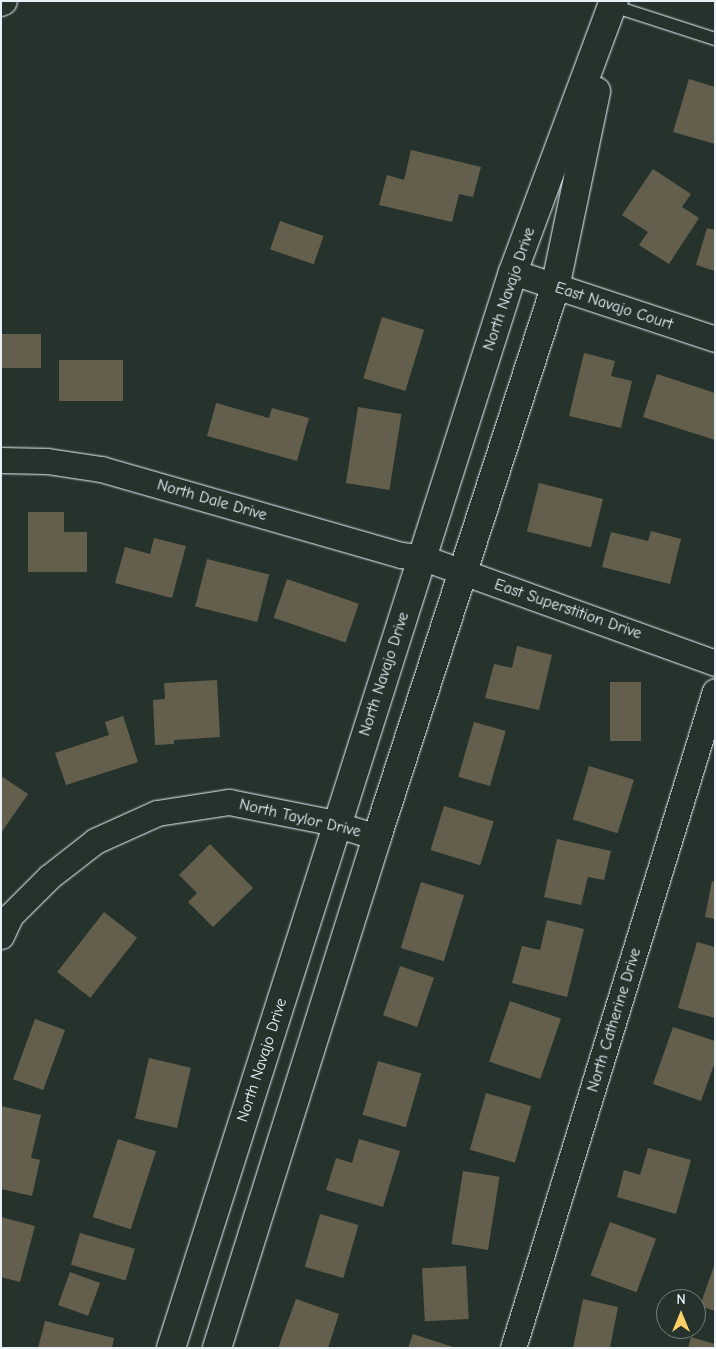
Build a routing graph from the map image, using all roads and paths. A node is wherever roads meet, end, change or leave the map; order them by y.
1 (614, 4) edge
2 (715, 39) edge
3 (513, 272) junction
4 (555, 288) junction
5 (715, 339) edge
6 (1, 460) edge
7 (421, 557) junction
8 (464, 572) junction
9 (715, 663) edge
10 (715, 691) edge
11 (336, 825) junction
12 (377, 837) junction
13 (1, 936) edge
14 (170, 1348) edge
15 (217, 1348) edge
16 (513, 1348) edge

1 - 2 lane
1 - 3 street, North Navajo Drive
1 - 4 street
3 - 4 street, East Navajo Court
3 - 7 street, North Navajo Drive
4 - 5 street, East Navajo Court
4 - 8 street
6 - 7 street, North Dale Drive
7 - 8 street, East Superstition Drive
7 - 11 street, North Navajo Drive
8 - 9 street, East Superstition Drive
8 - 12 street
10 - 16 street, North Catherine Drive
11 - 12 street, North Taylor Drive
11 - 13 street, North Taylor Drive
11 - 14 street, North Navajo Drive
12 - 15 street

